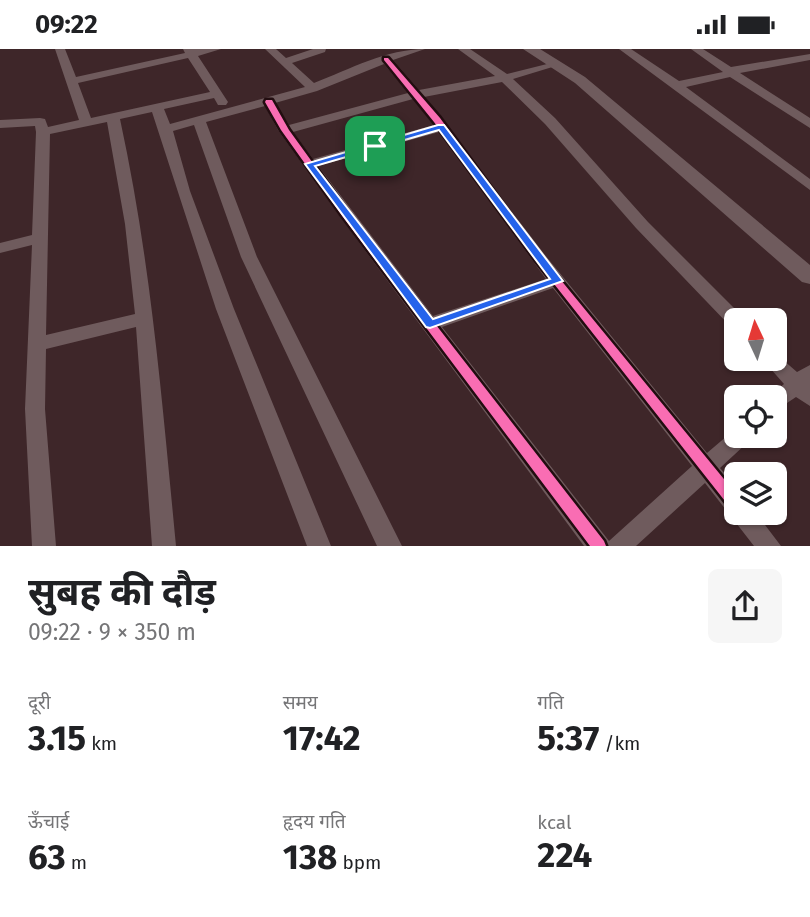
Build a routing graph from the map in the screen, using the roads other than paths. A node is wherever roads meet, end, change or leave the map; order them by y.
1 (60, 49) edge
2 (216, 49) edge
3 (270, 49) edge
4 (321, 49) edge
5 (463, 49) edge
6 (530, 49) edge
7 (624, 49) edge
8 (696, 49) edge
9 (761, 49) edge
10 (414, 50) edge
11 (190, 52) edge
12 (810, 57) edge
13 (386, 59) junction
14 (284, 62) junction
15 (781, 62) junction
16 (555, 63) junction
17 (731, 72) junction
18 (505, 78) junction
19 (72, 81) junction
20 (678, 85) junction
21 (313, 88) junction
22 (217, 94) junction
23 (414, 95) junction
24 (269, 102) junction
25 (157, 108) junction
26 (231, 113) junction
27 (113, 118) junction
28 (198, 121) junction
29 (86, 123) junction
30 (810, 124) edge
31 (0, 125) edge
32 (441, 127) junction
33 (166, 129) junction
34 (285, 130) junction
35 (43, 132) junction
36 (309, 164) junction
37 (810, 186) edge
38 (42, 237) junction
39 (0, 248) edge
40 (810, 277) edge
41 (557, 281) junction
42 (724, 309) edge
43 (146, 318) junction
44 (430, 324) junction
45 (36, 344) junction
46 (787, 371) edge
47 (805, 385) edge
48 (787, 396) edge
49 (728, 448) edge
50 (707, 468) junction
51 (724, 490) edge
52 (752, 525) edge
53 (44, 546) edge
54 (164, 546) edge
55 (319, 546) edge
56 (390, 546) edge
57 (599, 546) edge
58 (619, 546) edge
59 (769, 546) edge

1 - 19 street
2 - 11 street
3 - 14 street
4 - 14 street
5 - 18 street
6 - 16 street
7 - 20 street
8 - 17 street
9 - 15 street
10 - 13 street
11 - 19 street
11 - 22 street
12 - 15 street
13 - 21 street
13 - 23 street
14 - 21 street
15 - 17 street
16 - 18 street
16 - 40 street
17 - 20 street
17 - 30 street
18 - 23 street
18 - 42 street
19 - 29 street
20 - 37 street
21 - 24 street
22 - 25 street
22 - 26 street
23 - 32 street
23 - 34 street
24 - 26 street
24 - 34 street
25 - 27 street
25 - 33 street
26 - 28 street
27 - 29 street
27 - 43 street
28 - 33 street
28 - 56 street
29 - 35 street
31 - 35 street
32 - 36 street
32 - 41 street
33 - 55 street
34 - 36 street
35 - 38 street
36 - 44 street
38 - 39 street
38 - 45 street
41 - 44 street
41 - 50 street
43 - 45 street
43 - 54 street
44 - 57 street
45 - 53 street
46 - 47 street
47 - 48 street
49 - 50 street
50 - 51 street
50 - 58 street
52 - 59 street

